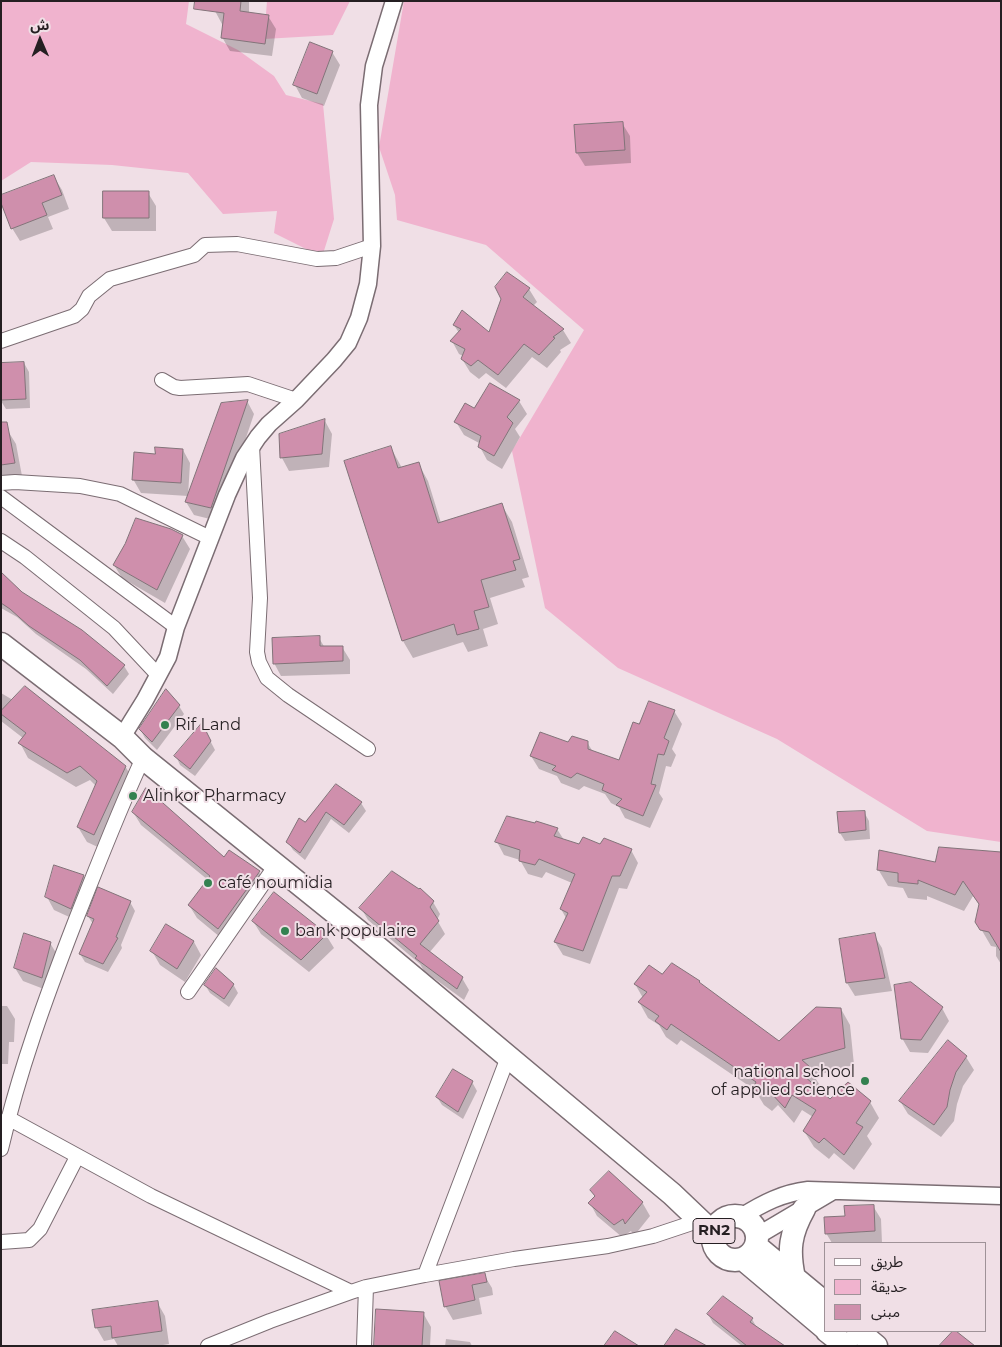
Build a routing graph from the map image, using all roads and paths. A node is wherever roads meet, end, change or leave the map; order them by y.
1 (394, 1) edge
2 (372, 246) junction
3 (1, 340) edge
4 (162, 380) dead end
5 (296, 400) junction
6 (252, 446) junction
7 (1, 483) edge
8 (1, 497) edge
9 (210, 538) junction
10 (1, 541) edge
11 (176, 627) junction
12 (1, 644) edge
13 (158, 675) junction
14 (122, 737) junction
15 (368, 749) dead end
16 (143, 758) junction
17 (276, 865) junction
18 (188, 992) dead end
19 (508, 1057) junction
20 (8, 1118) junction
21 (1, 1149) edge
22 (77, 1157) junction
23 (833, 1191) junction
24 (1001, 1196) edge
25 (804, 1209) junction
26 (719, 1222) junction
27 (1, 1242) edge
28 (752, 1247) junction
29 (425, 1275) junction
30 (794, 1278) junction
31 (366, 1288) junction
32 (351, 1292) junction
33 (824, 1302) edge
34 (824, 1327) edge
35 (829, 1332) edge
36 (859, 1332) edge
37 (208, 1346) edge
38 (364, 1346) edge
39 (846, 1346) edge
40 (876, 1346) edge

1 - 2 street
2 - 3 street
2 - 5 street
4 - 5 street
5 - 6 street
6 - 9 street
6 - 15 street
7 - 9 street
8 - 11 street
9 - 11 street
10 - 13 street
11 - 13 street
12 - 14 highway, RN2
13 - 14 street
14 - 16 highway, RN2
16 - 17 highway, RN2
16 - 20 street
17 - 18 street
17 - 19 highway, RN2
19 - 26 highway, RN2
19 - 29 street
20 - 21 street
20 - 22 street
22 - 27 street
22 - 32 street
23 - 24 street
23 - 25 street
23 - 26 street
25 - 28 street
25 - 30 highway
26 - 28 highway, RN2
26 - 28 highway, RN2
26 - 29 street
28 - 30 highway, RN2
28 - 34 highway, RN2
29 - 31 street
30 - 33 highway, RN2
31 - 32 street
31 - 38 street
32 - 37 street
35 - 39 highway, RN2
36 - 40 highway

